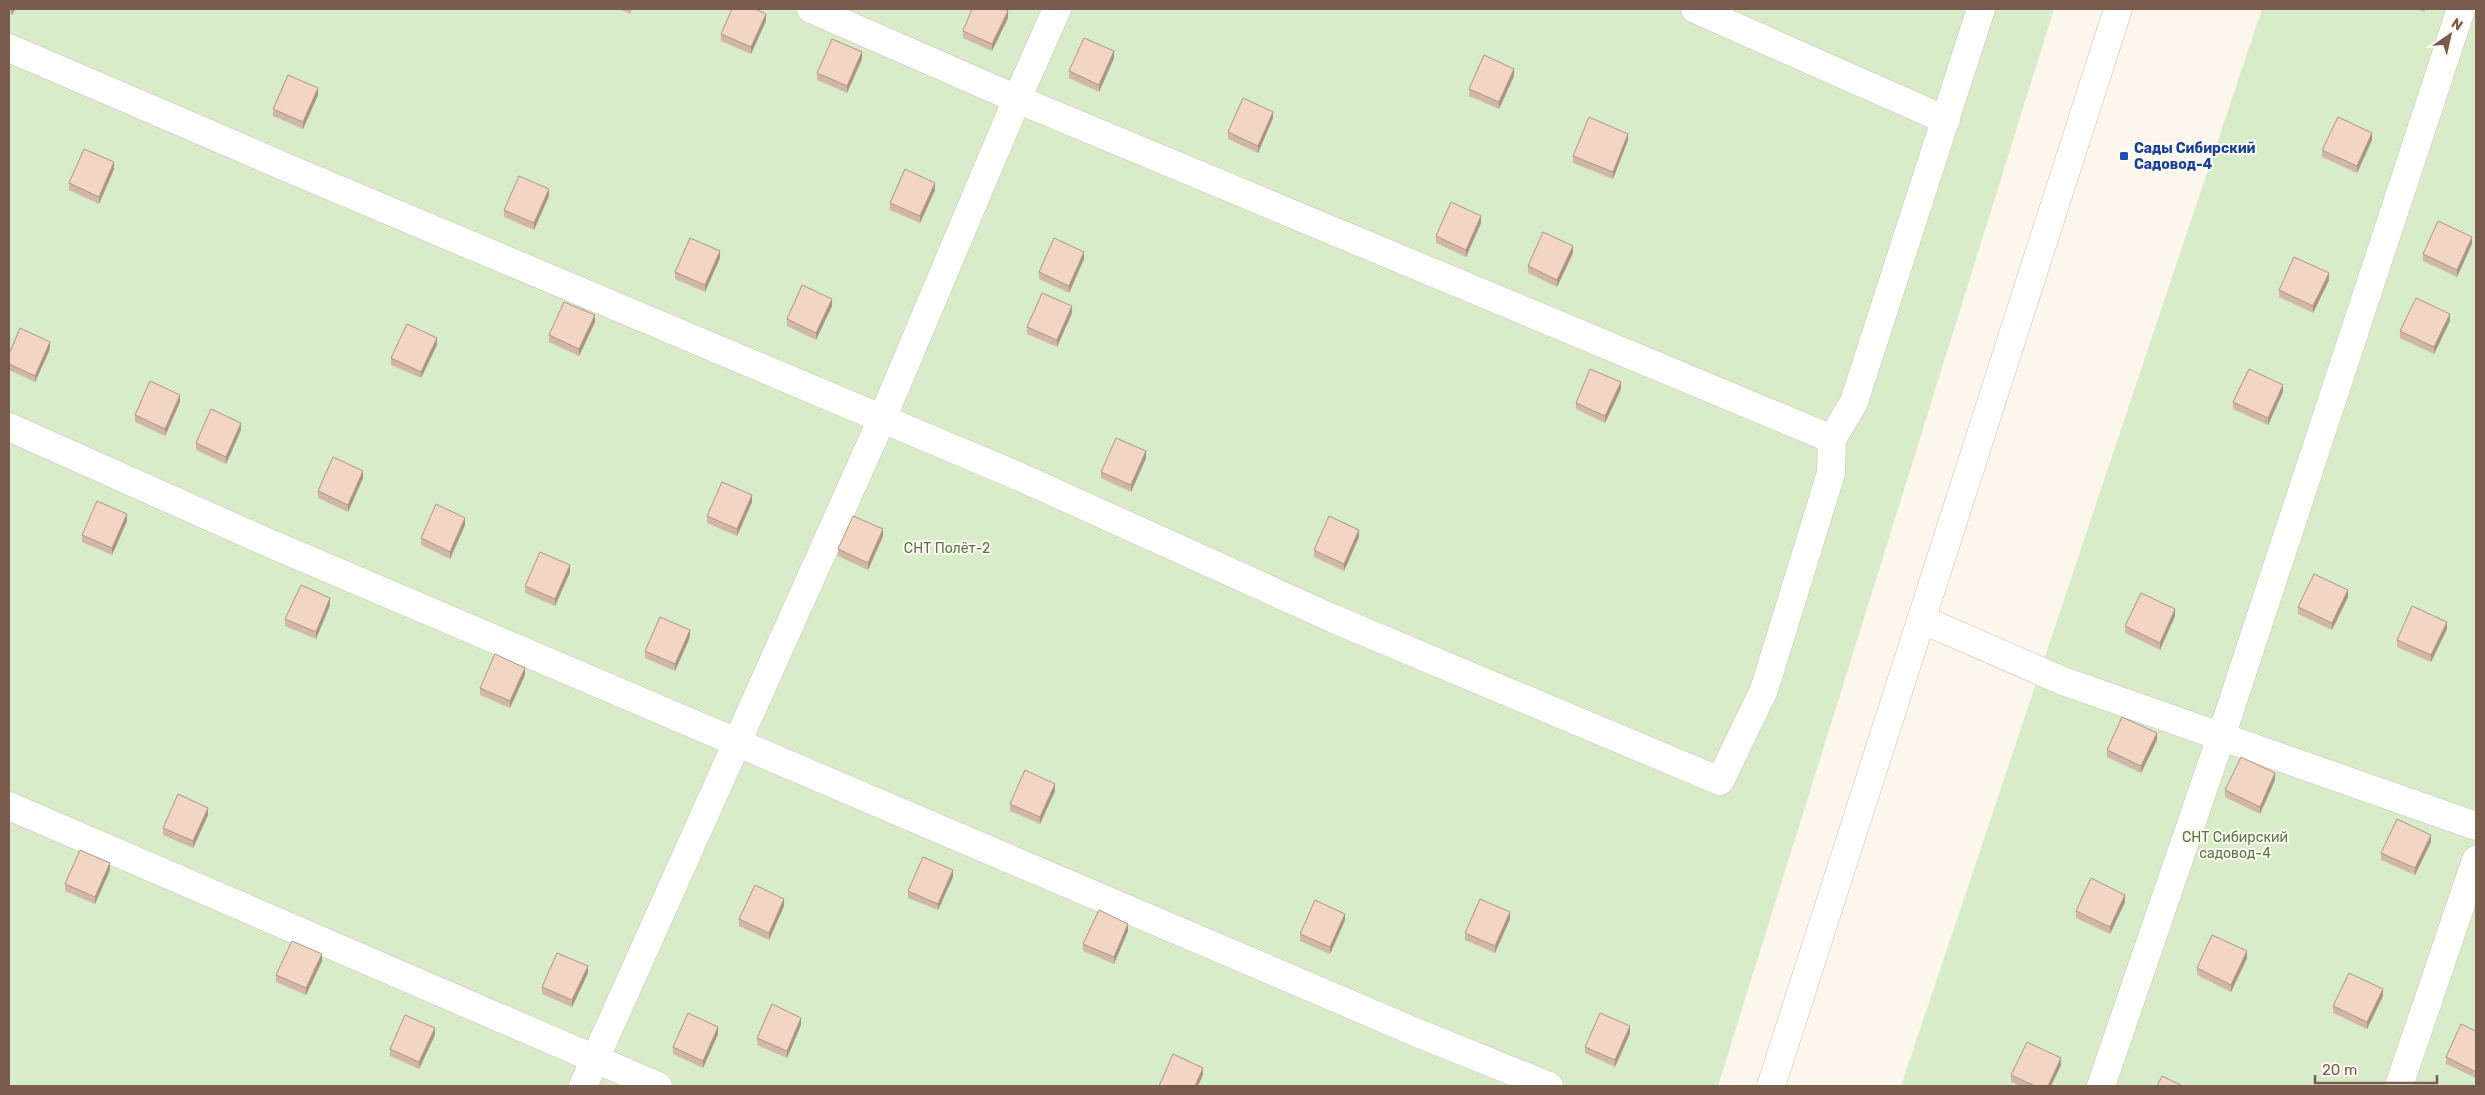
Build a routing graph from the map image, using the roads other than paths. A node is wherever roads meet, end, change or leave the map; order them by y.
1 (811, 9) edge
2 (1057, 9) edge
3 (1696, 9) edge
4 (1981, 9) edge
5 (2118, 9) edge
6 (2461, 9) edge
7 (9, 48) edge
8 (1016, 99) junction
9 (1946, 120) junction
10 (882, 419) junction
11 (9, 427) edge
12 (1832, 439) junction
13 (1921, 619) junction
14 (2221, 737) junction
15 (738, 742) junction
16 (9, 806) edge
17 (2476, 826) edge
18 (2476, 860) edge
19 (596, 1060) junction
20 (583, 1086) edge
21 (658, 1086) edge
22 (1549, 1086) edge
23 (1771, 1086) edge
24 (2101, 1086) edge
25 (2400, 1086) edge

1 - 8 street
2 - 8 street
3 - 9 street
4 - 9 street
5 - 13 street
6 - 14 street
7 - 10 street
8 - 10 street
8 - 12 street
9 - 12 street
10 - 12 street
10 - 15 street
11 - 15 street
13 - 14 street
13 - 23 street
14 - 17 street
14 - 24 street
15 - 19 street
15 - 22 street
16 - 19 street
18 - 25 street
19 - 20 street
19 - 21 street

